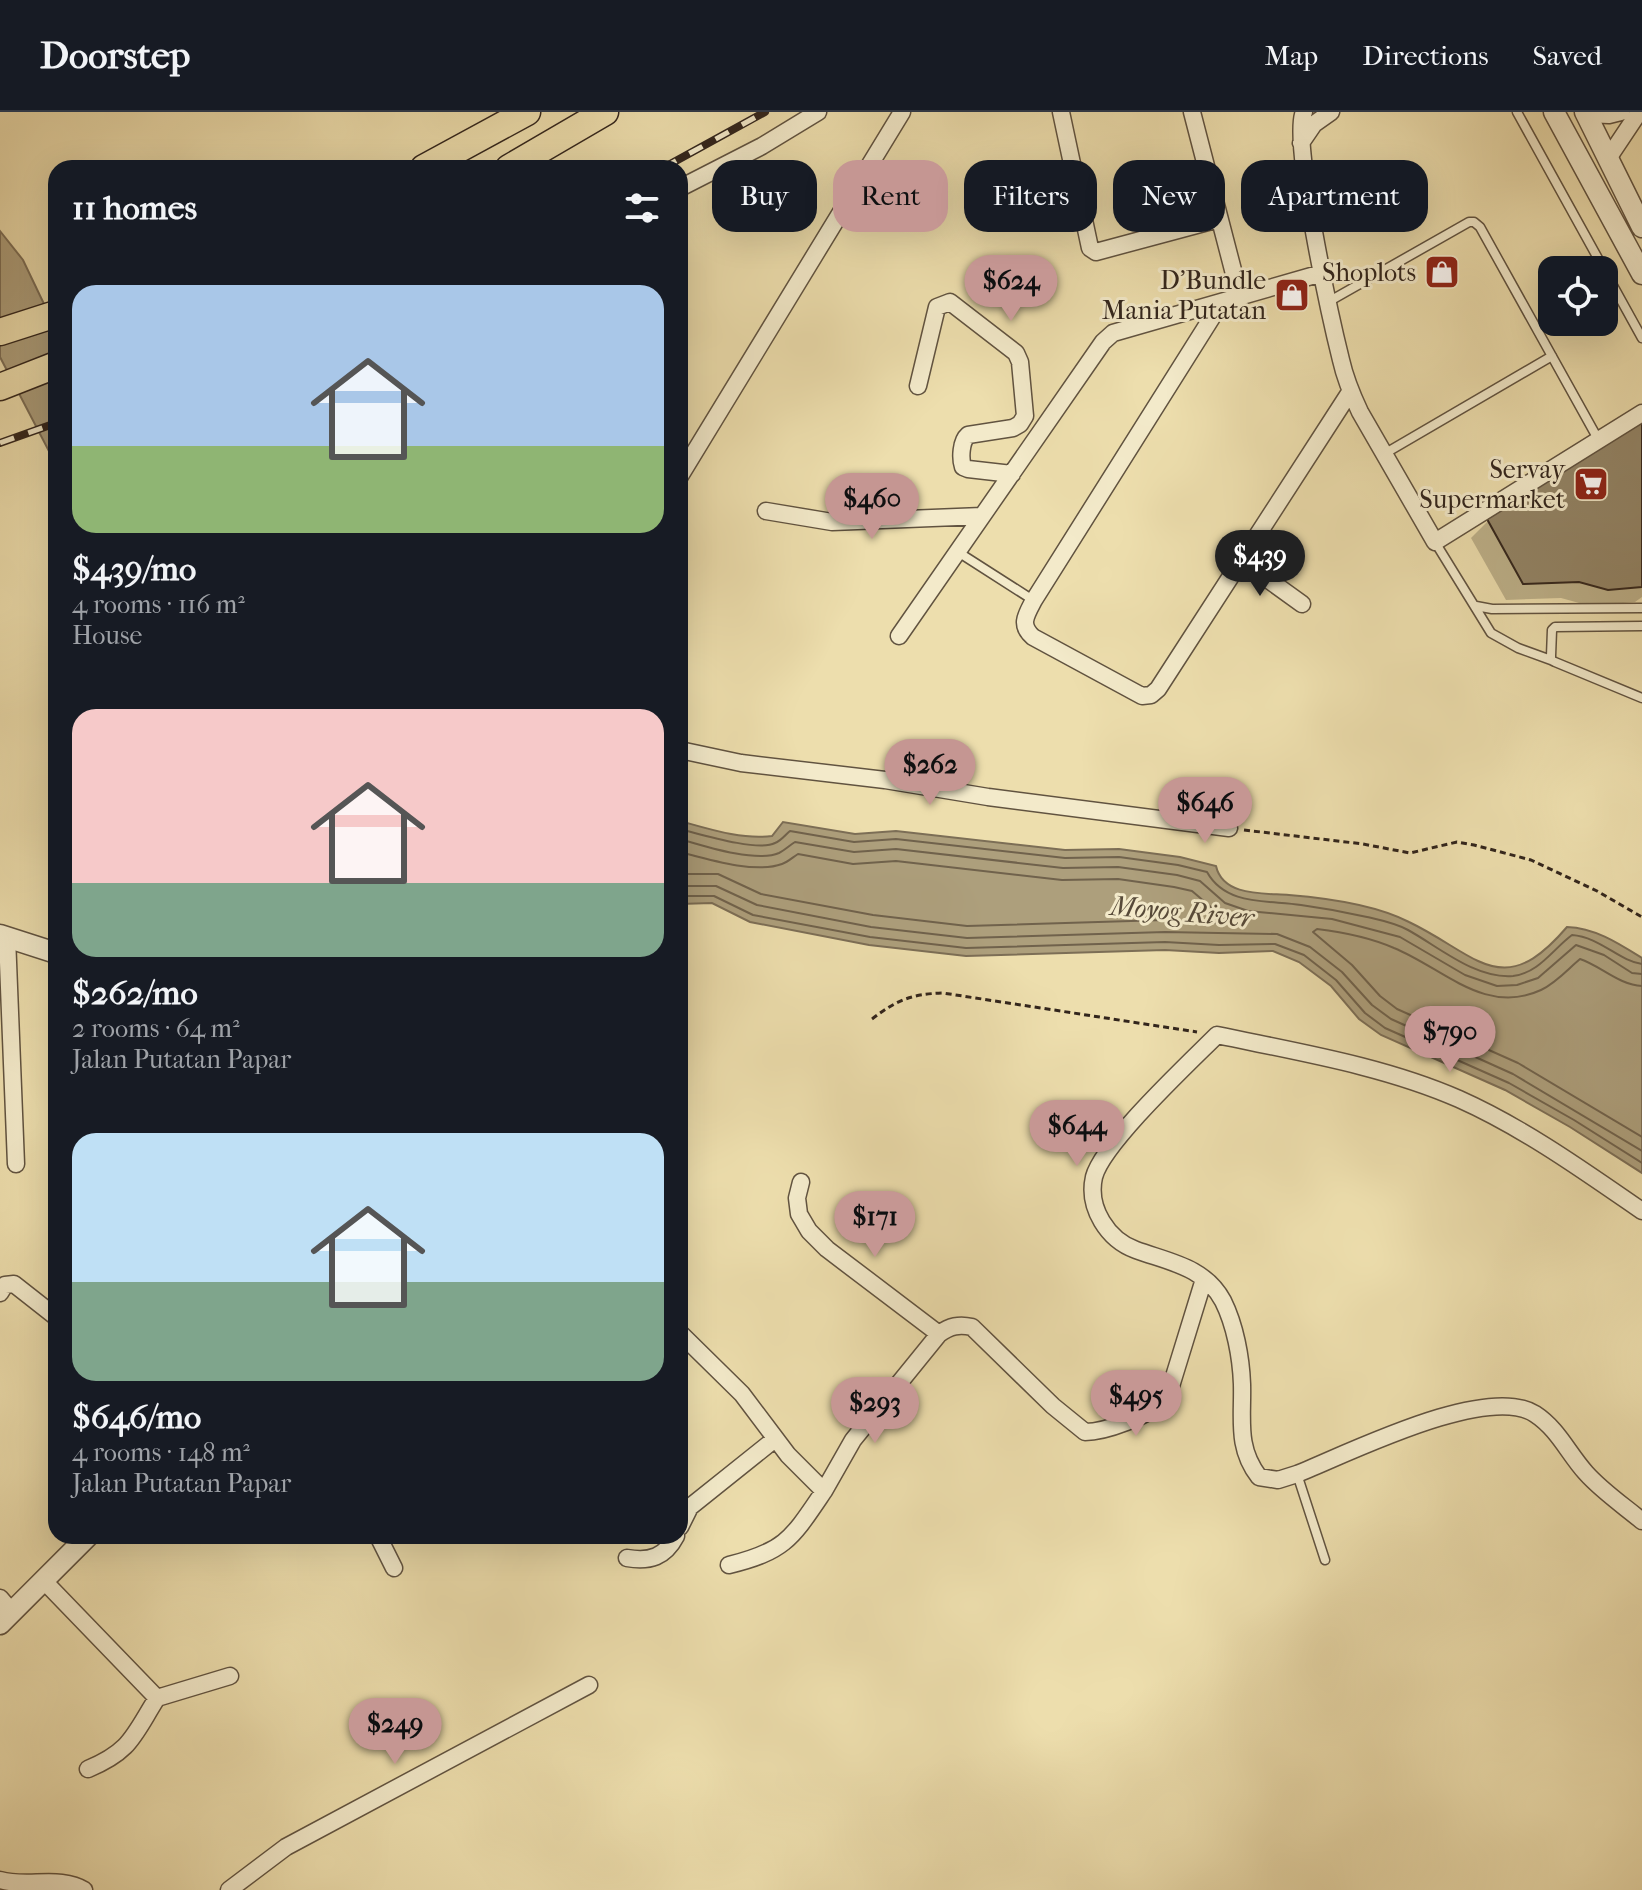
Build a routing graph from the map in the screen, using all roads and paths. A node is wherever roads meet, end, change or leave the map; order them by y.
1 (527, 112) edge
2 (605, 112) edge
3 (818, 112) edge
4 (902, 112) edge
5 (1061, 112) edge
6 (1192, 112) edge
7 (1304, 112) edge
8 (1331, 112) edge
9 (1517, 112) edge
10 (1554, 112) edge
11 (1621, 112) edge
12 (1639, 112) edge
13 (1585, 113) edge
14 (1300, 144) junction
15 (1609, 157) junction
16 (439, 160) edge
17 (523, 160) edge
18 (1204, 160) edge
19 (688, 184) edge
20 (1642, 227) edge
21 (1171, 232) edge
22 (1222, 232) edge
23 (1322, 273) junction
24 (1642, 274) edge
25 (1240, 297) junction
26 (1328, 302) junction
27 (1221, 303) junction
28 (48, 317) edge
29 (0, 332) edge
30 (1642, 338) edge
31 (1552, 356) junction
32 (48, 368) edge
33 (918, 386) dead end
34 (0, 387) edge
35 (1350, 392) junction
36 (1642, 413) edge
37 (1598, 439) junction
38 (1384, 454) junction
39 (688, 463) edge
40 (1012, 474) junction
41 (766, 511) dead end
42 (982, 516) junction
43 (1435, 542) junction
44 (958, 552) junction
45 (1241, 560) junction
46 (1034, 600) junction
47 (1302, 604) dead end
48 (1476, 606) junction
49 (1642, 608) edge
50 (1605, 609) junction
51 (1606, 626) junction
52 (1642, 626) edge
53 (899, 636) dead end
54 (1551, 660) junction
55 (1642, 698) edge
56 (688, 752) edge
57 (1229, 828) joint
58 (1642, 917) edge
59 (4, 936) edge
60 (48, 950) edge
61 (872, 1019) dead end
62 (1217, 1035) junction
63 (16, 1164) dead end
64 (801, 1182) dead end
65 (1642, 1211) edge
66 (1204, 1279) junction
67 (0, 1293) edge
68 (48, 1311) edge
69 (939, 1334) junction
70 (688, 1341) edge
71 (775, 1439) junction
72 (1297, 1474) junction
73 (824, 1491) junction
74 (688, 1511) edge
75 (1642, 1521) edge
76 (80, 1544) edge
77 (382, 1544) edge
78 (670, 1544) edge
79 (627, 1558) dead end
80 (1325, 1560) dead end
81 (729, 1565) dead end
82 (394, 1568) dead end
83 (44, 1581) junction
84 (4, 1611) edge
85 (230, 1676) dead end
86 (589, 1685) dead end
87 (157, 1698) junction
88 (88, 1769) dead end
89 (0, 1880) edge
90 (84, 1890) edge
91 (229, 1890) edge

1 - 16 highway
2 - 17 highway
3 - 19 street
4 - 39 street
5 - 21 street
6 - 18 street
7 - 14 street
8 - 14 street
9 - 30 lane
10 - 24 street
11 - 13 street
12 - 15 street
13 - 15 street
14 - 23 street
15 - 20 street
22 - 25 street
23 - 25 street
23 - 26 street
25 - 27 street
26 - 31 lane
26 - 35 street
27 - 40 street
27 - 46 street
28 - 29 highway
31 - 37 lane
31 - 38 lane
32 - 34 highway
33 - 40 street
35 - 38 street
35 - 45 street
36 - 37 street
37 - 43 street
38 - 43 street
40 - 42 street
41 - 42 street
42 - 44 street
43 - 48 lane
44 - 46 lane
44 - 53 street
45 - 46 street
45 - 47 street
48 - 50 lane
48 - 54 lane
49 - 50 lane
50 - 51 lane
51 - 52 lane
51 - 54 lane
54 - 55 lane
56 - 57 street
57 - 58 path
59 - 60 street
59 - 63 street
61 - 62 path
62 - 65 street
62 - 66 street
64 - 69 street
66 - 69 street
66 - 72 street
67 - 68 street
69 - 73 street
70 - 71 street
71 - 73 street
71 - 74 street
72 - 75 street
72 - 80 lane
73 - 81 street
76 - 83 street
77 - 82 street
78 - 79 street
83 - 84 street
83 - 87 street
85 - 87 street
86 - 91 street
87 - 88 street
89 - 90 street

